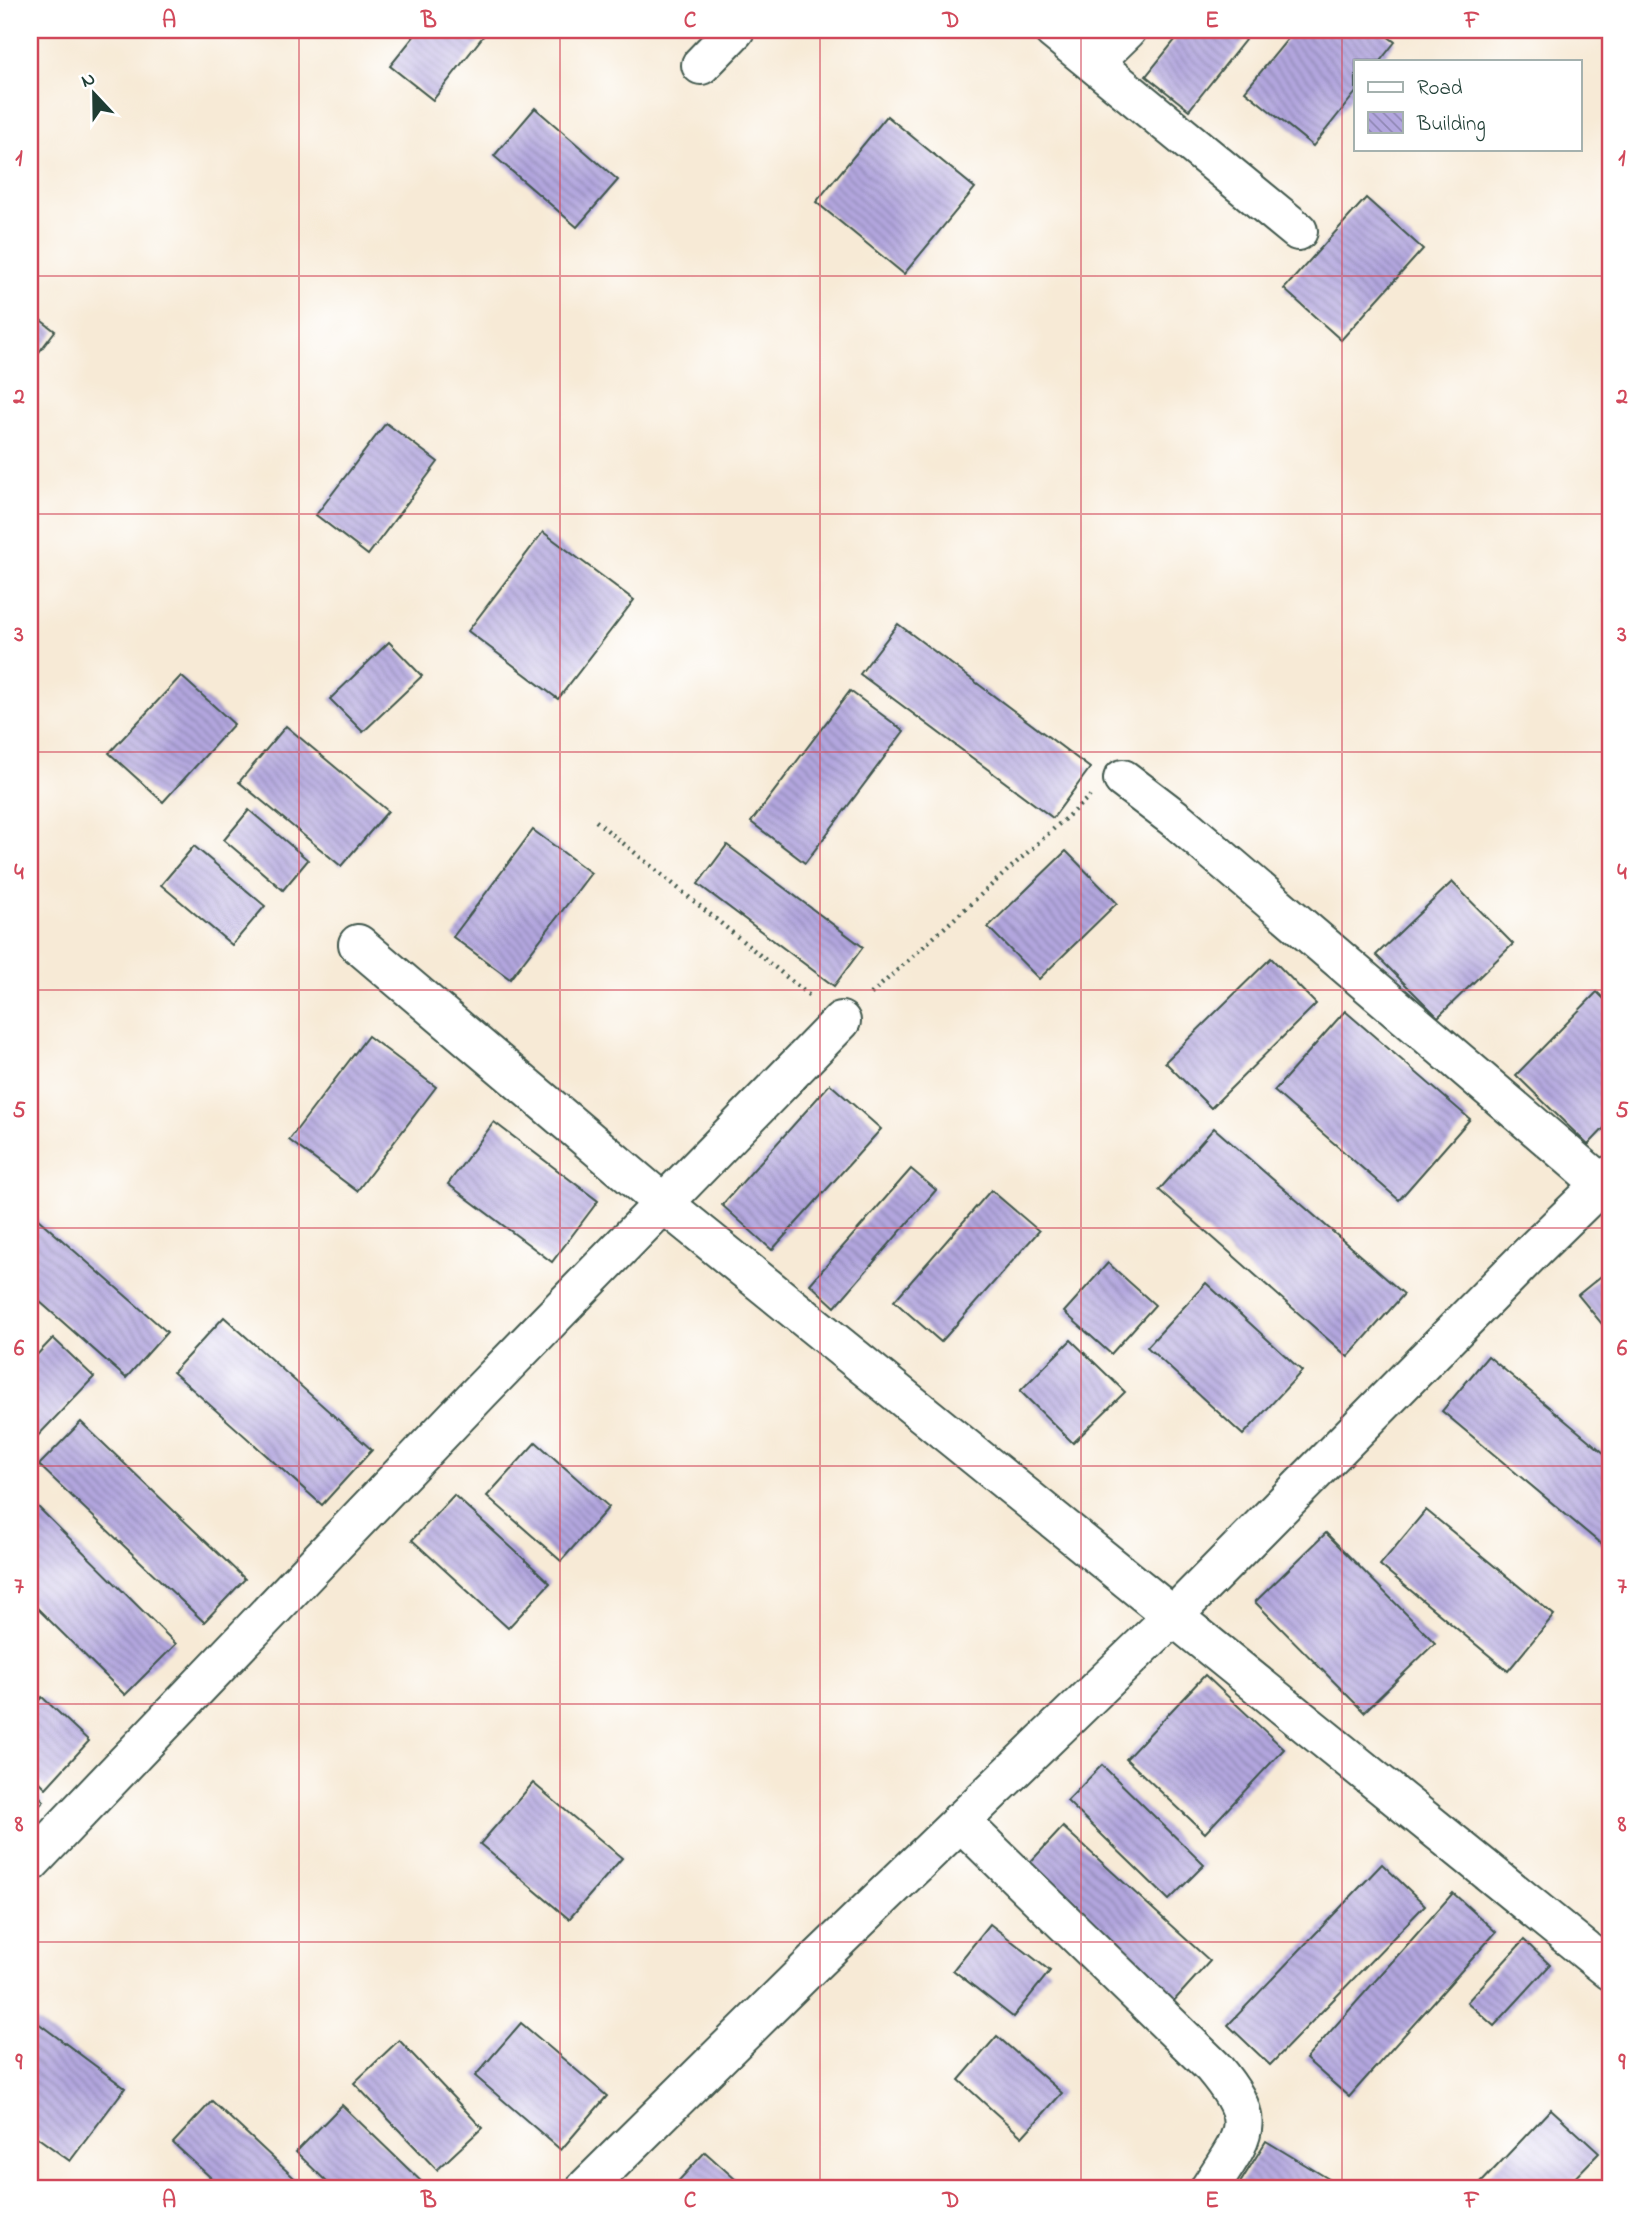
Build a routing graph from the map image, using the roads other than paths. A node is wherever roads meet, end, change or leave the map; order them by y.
1 (735, 30) edge
2 (1053, 30) edge
3 (1127, 30) edge
4 (1094, 62) junction
5 (701, 65) dead end
6 (1298, 231) dead end
7 (1123, 779) road end
8 (359, 944) dead end
9 (841, 1021) road end
10 (1608, 1184) edge
11 (663, 1203) junction
12 (1172, 1617) junction
13 (960, 1821) junction
14 (30, 1863) edge
15 (1611, 1971) edge
16 (586, 2188) edge
17 (1210, 2188) edge

1 - 5 street
2 - 4 street
3 - 4 street
4 - 6 street
7 - 10 street
8 - 11 street
9 - 11 street
10 - 12 street
11 - 12 street
11 - 14 street
12 - 13 street
12 - 15 street
13 - 16 street
13 - 17 street

